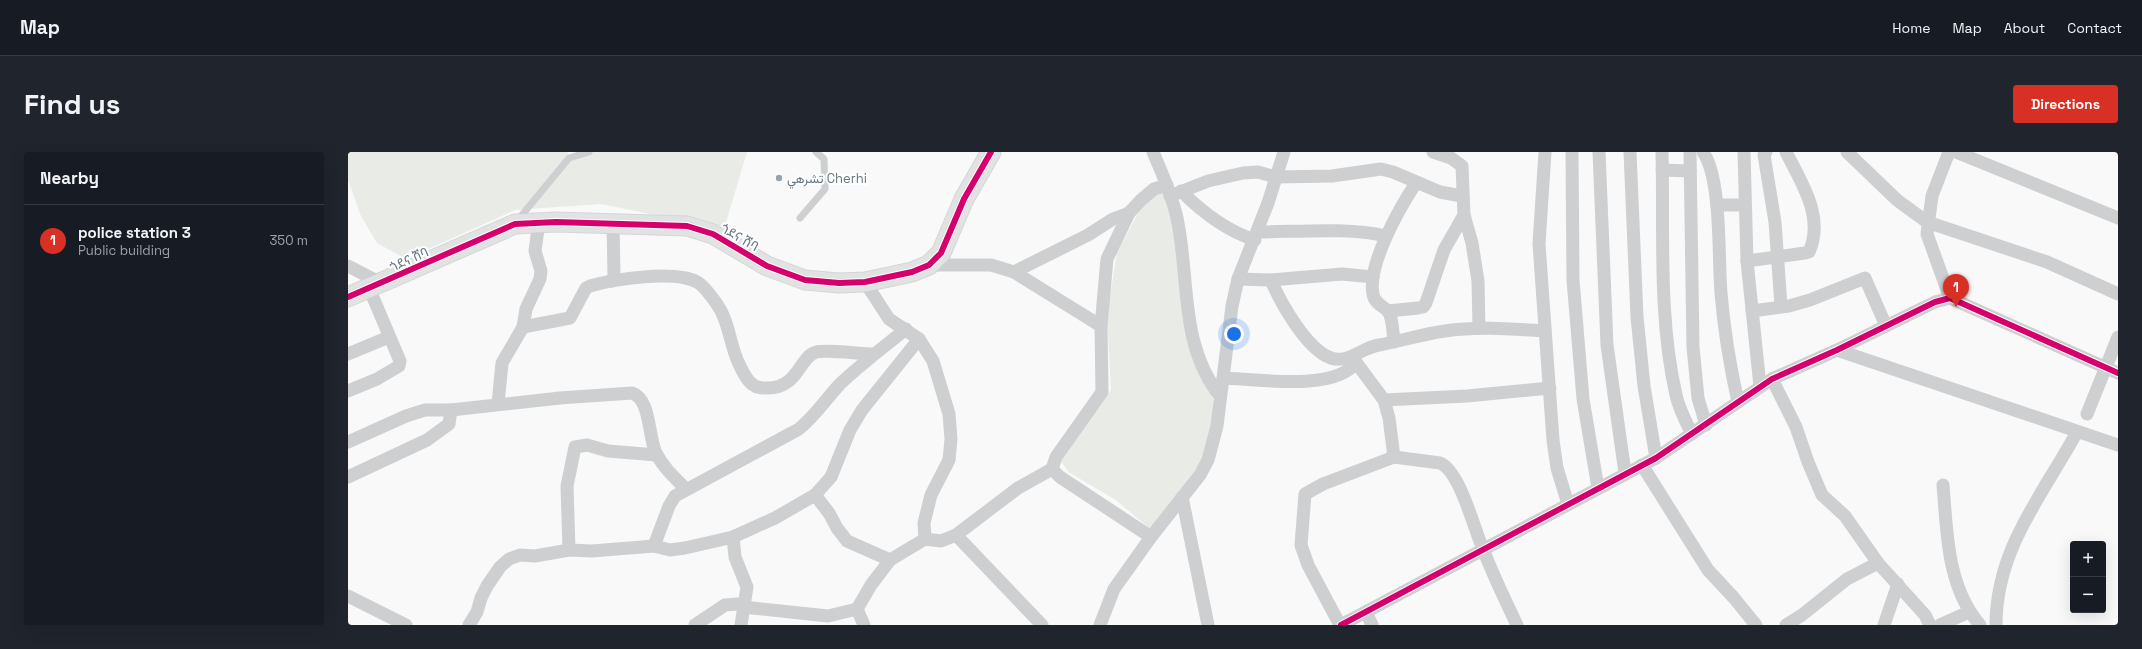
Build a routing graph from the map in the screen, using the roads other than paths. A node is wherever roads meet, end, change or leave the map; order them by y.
1 (589, 152) edge
2 (816, 152) edge
3 (991, 152) edge
4 (1153, 152) edge
5 (1284, 152) edge
6 (1433, 152) edge
7 (1545, 152) edge
8 (1572, 152) edge
9 (1599, 152) edge
10 (1630, 152) edge
11 (1662, 152) edge
12 (1690, 152) edge
13 (1703, 152) edge
14 (1744, 152) edge
15 (1766, 152) edge
16 (1786, 152) edge
17 (1846, 152) edge
18 (1949, 152) edge
19 (1956, 152) edge
20 (1662, 170) junction
21 (1690, 171) junction
22 (1276, 176) junction
23 (1416, 183) junction
24 (1173, 190) junction
25 (1462, 196) junction
26 (1717, 205) junction
27 (1744, 205) junction
28 (1129, 213) junction
29 (1464, 215) junction
30 (800, 218) dead end
31 (2118, 218) edge
32 (539, 222) junction
33 (613, 222) junction
34 (1927, 222) junction
35 (515, 224) junction
36 (1256, 236) junction
37 (1385, 236) junction
38 (1778, 256) junction
39 (1746, 261) junction
40 (929, 265) junction
41 (348, 266) edge
42 (1014, 272) junction
43 (1373, 276) junction
44 (1238, 279) junction
45 (1271, 280) junction
46 (612, 281) junction
47 (865, 282) junction
48 (375, 286) junction
49 (2118, 294) edge
50 (348, 297) edge
51 (1950, 298) junction
52 (1780, 306) junction
53 (1388, 311) junction
54 (1752, 312) junction
55 (1101, 326) junction
56 (1886, 326) junction
57 (523, 327) junction
58 (1479, 328) junction
59 (906, 329) junction
60 (1545, 331) junction
61 (389, 337) junction
62 (2118, 338) edge
63 (919, 339) junction
64 (1394, 342) junction
65 (1837, 350) junction
66 (348, 354) edge
67 (873, 354) junction
68 (1354, 359) junction
69 (2106, 368) junction
70 (2118, 373) edge
71 (1222, 378) junction
72 (1772, 379) junction
73 (1760, 386) junction
74 (1550, 388) junction
75 (348, 391) edge
76 (1220, 396) junction
77 (1384, 400) junction
78 (1738, 402) junction
79 (498, 404) junction
80 (451, 410) junction
81 (2087, 414) dead end
82 (1706, 425) junction
83 (2077, 432) junction
84 (1692, 434) junction
85 (348, 442) edge
86 (2118, 445) edge
87 (657, 455) junction
88 (1394, 457) junction
89 (1656, 458) junction
90 (1642, 465) junction
91 (1052, 469) junction
92 (1625, 473) junction
93 (348, 477) edge
94 (1943, 485) dead end
95 (1598, 488) junction
96 (686, 490) junction
97 (815, 496) junction
98 (1182, 498) junction
99 (1568, 504) junction
100 (956, 535) junction
101 (733, 537) junction
102 (1151, 537) junction
103 (925, 539) junction
104 (654, 546) junction
105 (1482, 549) junction
106 (569, 550) junction
107 (890, 560) junction
108 (1878, 563) junction
109 (1898, 584) junction
110 (348, 596) edge
111 (743, 607) junction
112 (857, 609) junction
113 (1366, 612) junction
114 (1969, 612) junction
115 (406, 625) edge
116 (469, 625) edge
117 (695, 625) edge
118 (741, 625) edge
119 (864, 625) edge
120 (1042, 625) edge
121 (1100, 625) edge
122 (1208, 625) edge
123 (1340, 625) edge
124 (1372, 625) edge
125 (1517, 625) edge
126 (1756, 625) edge
127 (1786, 625) edge
128 (1884, 625) edge
129 (1930, 625) edge
130 (1940, 625) edge
131 (1980, 625) edge
132 (1996, 625) edge

1 - 35 lane
2 - 30 lane
3 - 40 street, ጎደና ሸባ
4 - 24 street
5 - 22 street
6 - 25 street
7 - 60 street
8 - 95 street
9 - 92 street
10 - 89 street
11 - 20 street
12 - 21 street
13 - 26 street
14 - 27 street
15 - 38 street
16 - 38 street
17 - 34 street
18 - 34 street
19 - 31 street
20 - 21 street
20 - 84 street
21 - 82 street
22 - 23 street
22 - 24 street
22 - 36 street
23 - 25 street
23 - 37 street
24 - 28 street
24 - 36 street
24 - 76 street
25 - 29 street
26 - 27 street
26 - 78 street
27 - 39 street
28 - 42 street
28 - 55 street
29 - 53 street
29 - 58 street
32 - 33 street, ጎደና ሸባ
32 - 35 street, ጎደና ሸባ
32 - 57 street
33 - 46 street
33 - 47 street, ጎደና ሸባ
34 - 49 street
34 - 51 street
35 - 48 street, ጎደና ሸባ
36 - 37 street
36 - 44 street
37 - 43 street
38 - 39 street
38 - 52 street
39 - 54 street
40 - 42 street
40 - 47 street, ጎደና ሸባ
41 - 48 street
42 - 55 street
43 - 45 street
43 - 53 street
44 - 45 street
44 - 71 street
45 - 68 street
46 - 57 street
46 - 67 street
47 - 59 street
48 - 50 street, ጎደና ሸባ
48 - 61 street
51 - 56 street
51 - 69 street
52 - 54 street
52 - 56 street
53 - 64 street
54 - 73 street
55 - 91 street
56 - 65 street
57 - 79 street
58 - 60 street
58 - 64 street
59 - 63 street
59 - 67 street
60 - 74 street
61 - 66 street
61 - 75 street
62 - 69 street
63 - 97 street
63 - 103 street
64 - 68 street
65 - 72 street
65 - 83 street
67 - 96 street
68 - 71 street
68 - 77 street
69 - 70 street
69 - 81 street
71 - 76 street
72 - 73 street
72 - 108 street
73 - 78 street
74 - 77 street
74 - 99 street
76 - 98 street
77 - 88 street
78 - 82 street
79 - 80 street
79 - 87 street
80 - 85 street
80 - 93 street
82 - 84 street
83 - 86 street
83 - 132 street
84 - 89 street
87 - 96 street
87 - 106 street
88 - 105 street
88 - 123 street
89 - 90 street
90 - 92 street
90 - 126 street
91 - 100 street
91 - 102 street
92 - 95 street
94 - 114 street
95 - 99 street
96 - 104 street
97 - 101 street
97 - 107 street
98 - 102 street
98 - 122 street
99 - 105 street
100 - 103 street
100 - 120 street
101 - 104 street
101 - 111 street
102 - 121 street
103 - 107 street
104 - 106 street
105 - 113 street
105 - 125 street
106 - 116 street
107 - 112 street
108 - 109 street
108 - 127 street
109 - 128 street
109 - 129 street
110 - 115 street
111 - 112 street
111 - 117 street
111 - 118 street
112 - 119 street
113 - 123 street
113 - 124 street
114 - 130 street
114 - 131 street

